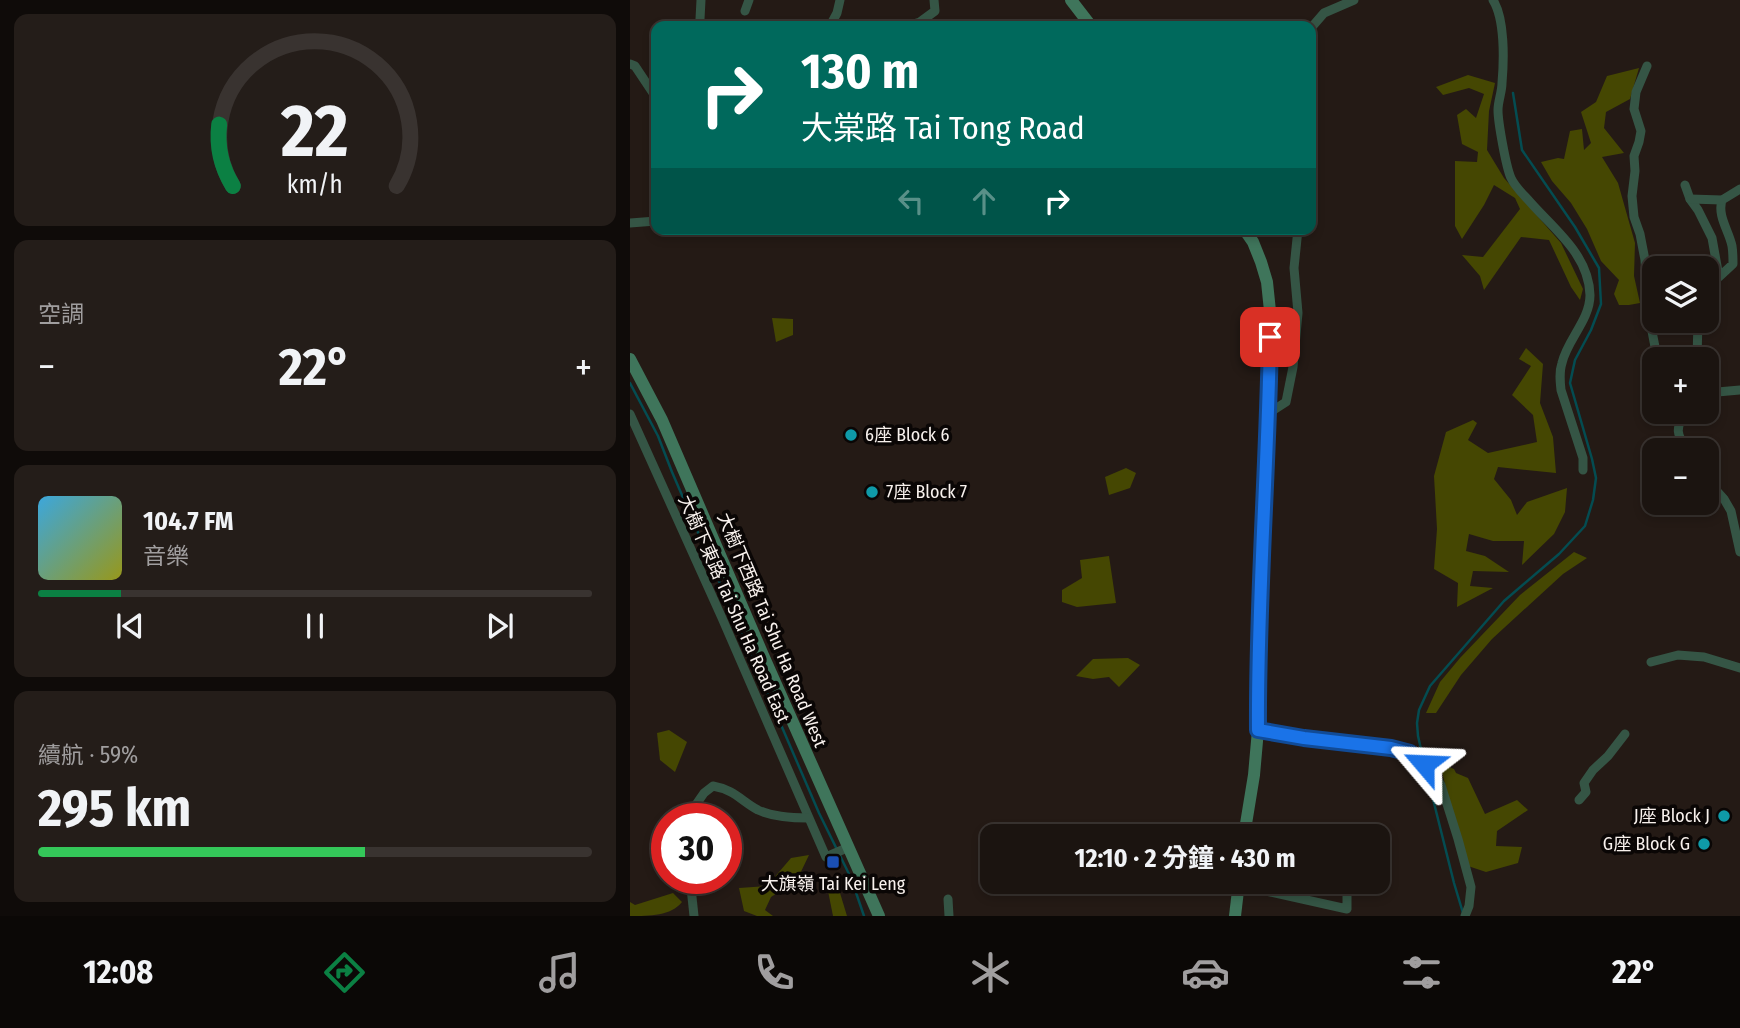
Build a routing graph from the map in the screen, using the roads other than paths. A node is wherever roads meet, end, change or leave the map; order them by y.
1 (701, 0) edge
2 (749, 0) edge
3 (840, 0) edge
4 (934, 0) edge
5 (1071, 0) edge
6 (1354, 0) edge
7 (1493, 0) edge
8 (745, 11) dead end
9 (700, 19) dead end
10 (833, 21) edge
11 (921, 21) edge
12 (1087, 21) edge
13 (1316, 22) edge
14 (630, 64) edge
15 (1647, 66) dead end
16 (651, 90) edge
17 (1685, 185) dead end
18 (1740, 189) edge
19 (1690, 199) junction
20 (1721, 200) junction
21 (651, 222) edge
22 (630, 223) edge
23 (1248, 235) edge
24 (1298, 235) edge
25 (1736, 244) edge
26 (1655, 347) edge
27 (630, 359) edge
28 (1740, 390) edge
29 (1719, 392) edge
30 (1269, 413) junction
31 (630, 414) edge
32 (1583, 470) dead end
33 (1719, 493) edge
34 (1740, 552) edge
35 (1651, 662) dead end
36 (1740, 668) edge
37 (1258, 730) junction
38 (1625, 734) dead end
39 (1578, 800) dead end
40 (695, 803) edge
41 (808, 818) junction
42 (1246, 824) edge
43 (849, 847) junction
44 (692, 894) edge
45 (1238, 894) edge
46 (1282, 894) edge
47 (1347, 894) edge
48 (948, 899) dead end
49 (694, 916) edge
50 (880, 916) edge
51 (949, 916) edge
52 (1235, 916) edge
53 (1465, 916) edge

1 - 9 street
2 - 8 street
3 - 10 street
4 - 11 street
5 - 12 street
6 - 13 street
7 - 32 street
14 - 16 street
15 - 26 street
17 - 19 street
18 - 20 street
19 - 20 street
19 - 25 street
20 - 25 street
21 - 22 street
23 - 30 street
24 - 30 street
27 - 43 street, 大樹下西路 Tai Shu Ha Road West
28 - 29 street
30 - 37 street
31 - 41 street, 大樹下東路 Tai Shu Ha Road East
33 - 34 street
35 - 36 street
37 - 42 street
37 - 53 street
38 - 39 street
40 - 41 street
41 - 43 street, 大樹下東路 Tai Shu Ha Road East
43 - 50 street, 大樹下西路 Tai Shu Ha Road West
44 - 49 street
45 - 52 street
46 - 47 street
48 - 51 street

